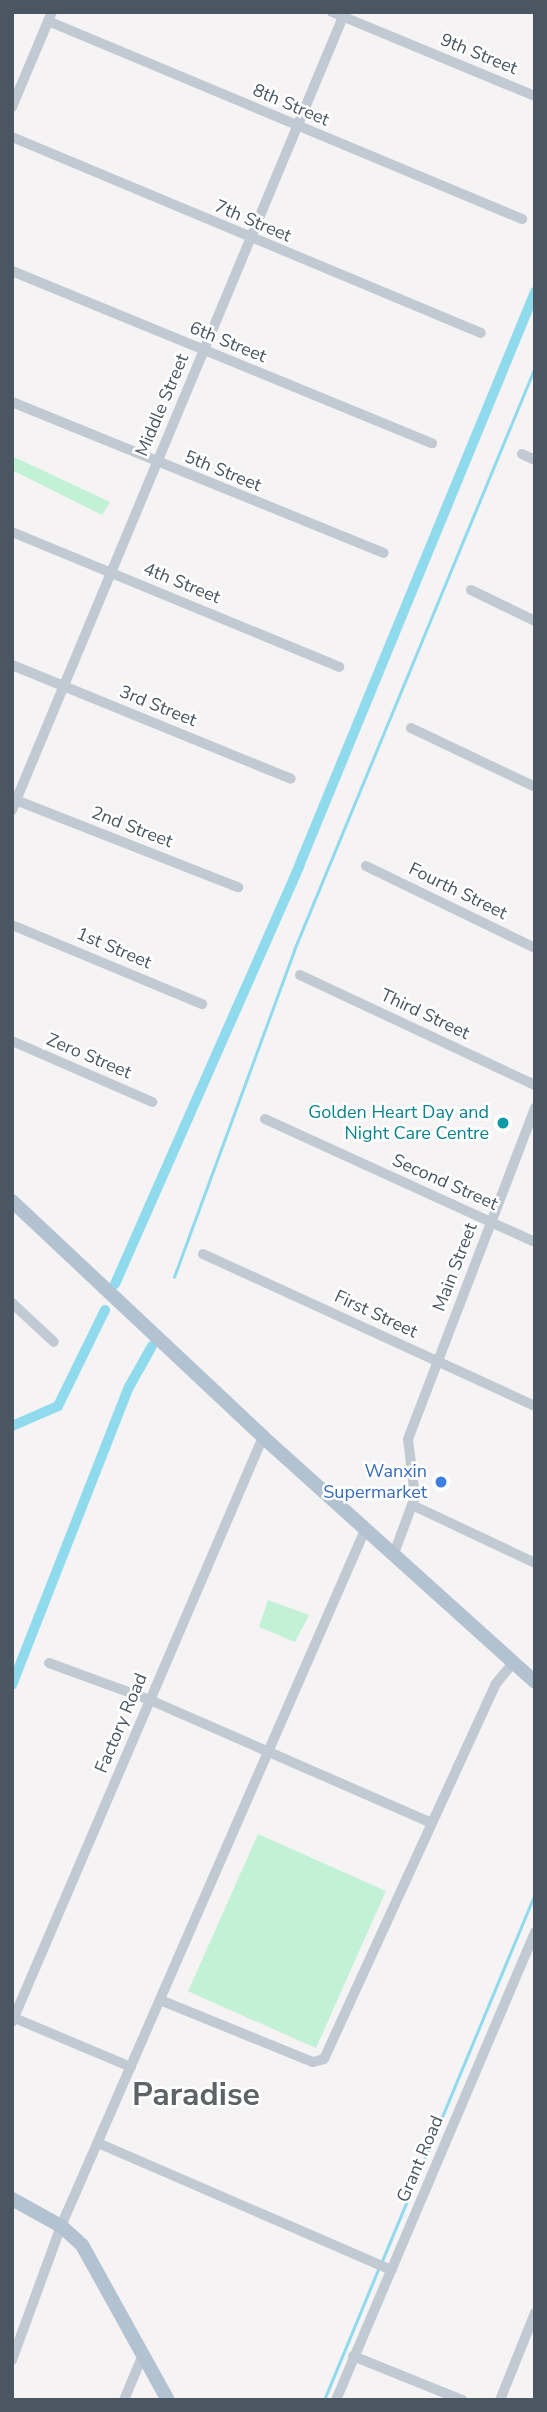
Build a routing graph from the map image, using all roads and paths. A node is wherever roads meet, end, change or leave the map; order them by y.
1 (332, 12) edge
2 (344, 15) edge
3 (50, 17) edge
4 (535, 96) edge
5 (12, 107) edge
6 (297, 127) junction
7 (12, 137) edge
8 (522, 219) dead end
9 (250, 240) junction
10 (12, 271) edge
11 (481, 333) dead end
12 (204, 352) junction
13 (12, 402) edge
14 (432, 443) dead end
15 (522, 454) dead end
16 (535, 460) edge
17 (157, 464) junction
18 (12, 531) edge
19 (383, 553) dead end
20 (111, 573) junction
21 (471, 590) dead end
22 (535, 621) edge
23 (12, 665) edge
24 (339, 667) dead end
25 (64, 687) junction
26 (411, 728) dead end
27 (291, 779) dead end
28 (535, 787) edge
29 (14, 803) edge
30 (366, 866) dead end
31 (238, 887) dead end
32 (12, 925) edge
33 (535, 948) edge
34 (300, 975) dead end
35 (202, 1004) dead end
36 (12, 1041) edge
37 (535, 1085) edge
38 (152, 1102) dead end
39 (535, 1108) edge
40 (265, 1119) dead end
41 (12, 1200) edge
42 (491, 1222) junction
43 (535, 1242) edge
44 (203, 1254) dead end
45 (12, 1303) edge
46 (54, 1342) dead end
47 (437, 1362) junction
48 (535, 1406) edge
49 (263, 1437) junction
50 (412, 1505) junction
51 (366, 1536) junction
52 (393, 1556) junction
53 (535, 1563) edge
54 (49, 1663) dead end
55 (510, 1666) junction
56 (535, 1682) edge
57 (150, 1700) junction
58 (268, 1753) junction
59 (430, 1824) junction
60 (535, 1931) edge
61 (160, 2000) junction
62 (13, 2019) edge
63 (131, 2067) junction
64 (98, 2143) junction
65 (12, 2199) edge
66 (61, 2226) junction
67 (393, 2270) junction
68 (535, 2314) edge
69 (353, 2356) junction
70 (142, 2357) junction
71 (12, 2360) edge
72 (124, 2400) edge
73 (168, 2400) edge
74 (336, 2400) edge
75 (462, 2400) edge
76 (500, 2400) edge

1 - 2 street, 9th Street
2 - 4 street, 9th Street
2 - 6 street, Middle Street
3 - 5 street
3 - 6 street, 8th Street
6 - 8 street, 8th Street
6 - 9 street, Middle Street
7 - 9 street, 7th Street
9 - 11 street, 7th Street
9 - 12 street, Middle Street
10 - 12 street, 6th Street
12 - 14 street, 6th Street
12 - 17 street, Middle Street
13 - 17 street, 5th Street
15 - 16 street
17 - 19 street, 5th Street
17 - 20 street, Middle Street
18 - 20 street, 4th Street
20 - 24 street, 4th Street
20 - 25 street, Middle Street
21 - 22 street
23 - 25 street, 3rd Street
25 - 27 street, 3rd Street
25 - 29 street, Middle Street
26 - 28 street
29 - 31 street, 2nd Street
30 - 33 street, Fourth Street
32 - 35 street, 1st Street
34 - 37 street, Third Street
36 - 38 street, Zero Street
39 - 42 street, Main Street
40 - 42 street, Second Street
41 - 49 main road
42 - 43 street, Second Street
42 - 47 street, Main Street
44 - 47 street, First Street
45 - 46 street
47 - 48 street, First Street
47 - 50 street, Main Street
49 - 51 main road
49 - 57 street, Factory Road
50 - 52 street
50 - 53 street
51 - 52 main road
51 - 58 street
52 - 55 main road
54 - 57 street
55 - 56 main road
55 - 59 street
57 - 58 street
57 - 62 street, Factory Road
58 - 59 street
58 - 61 street
59 - 61 street
60 - 67 street, Grant Road
61 - 63 street
62 - 63 street
63 - 64 street
64 - 66 street
64 - 67 street
65 - 66 main road
66 - 70 main road
66 - 71 street
67 - 69 street, Grant Road
68 - 76 street
69 - 74 street, Grant Road
69 - 75 street
70 - 72 street
70 - 73 main road

